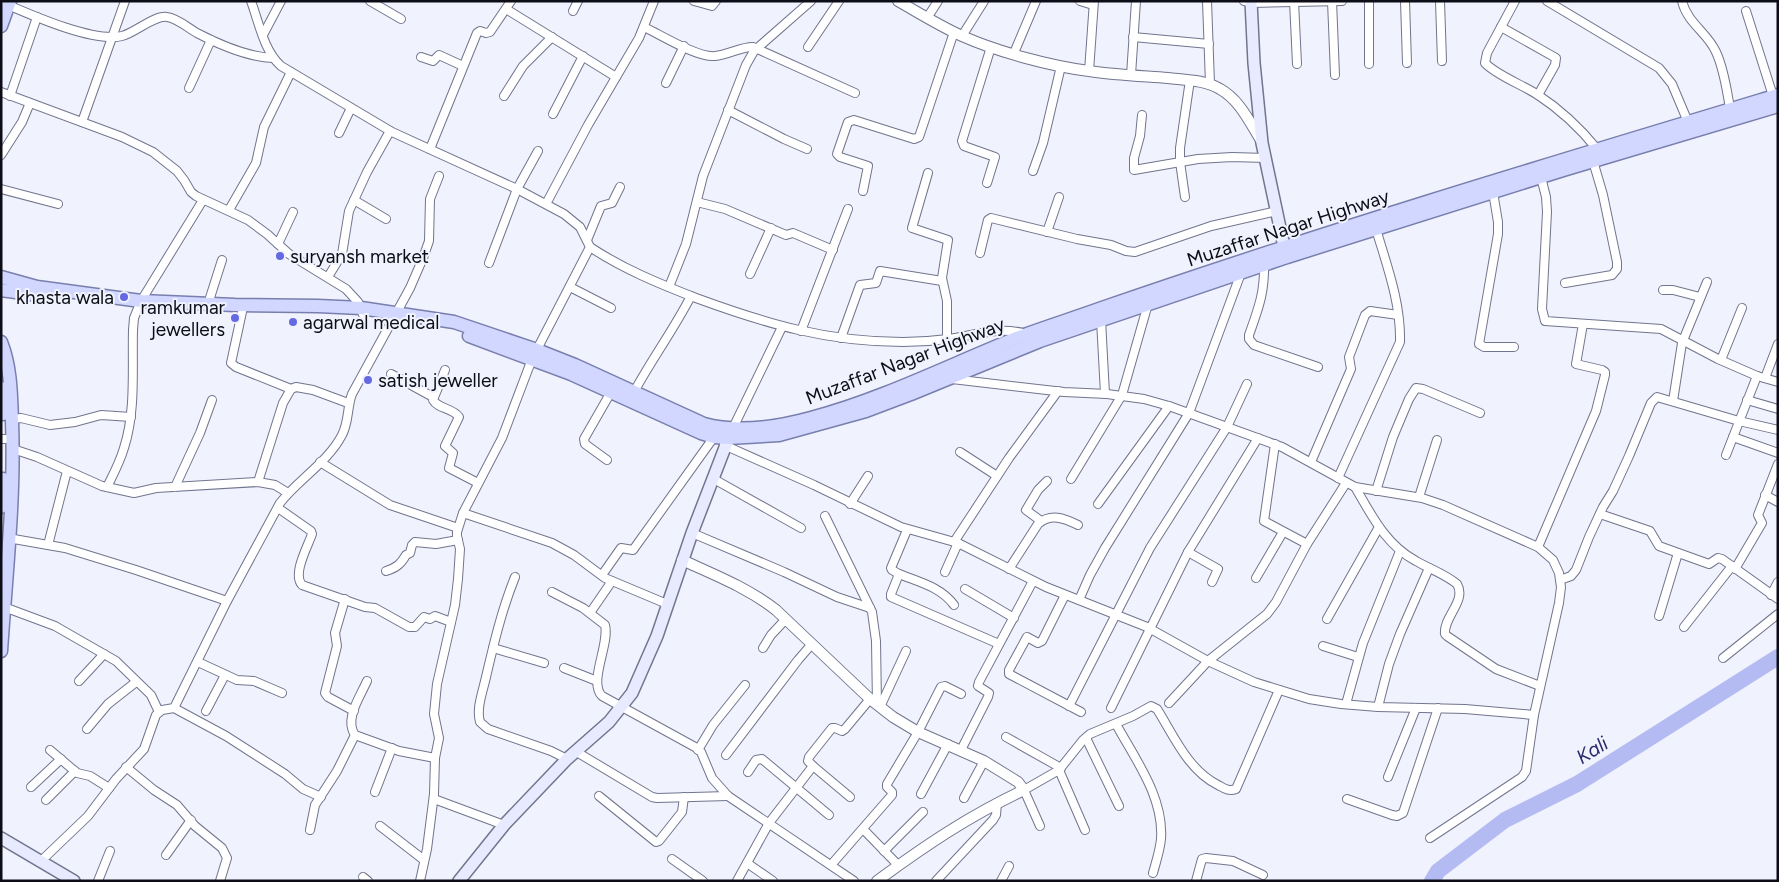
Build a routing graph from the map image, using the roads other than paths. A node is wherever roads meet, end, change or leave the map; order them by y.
1 (125, 1) edge
2 (251, 1) edge
3 (281, 1) edge
4 (370, 1) edge
5 (512, 1) edge
6 (578, 1) edge
7 (654, 1) edge
8 (694, 1) edge
9 (716, 1) edge
10 (811, 1) edge
11 (839, 1) edge
12 (898, 1) edge
13 (938, 1) edge
14 (984, 1) edge
15 (1036, 1) edge
16 (1080, 1) edge
17 (1136, 1) edge
18 (1208, 1) edge
19 (1332, 1) edge
20 (1342, 1) edge
21 (1369, 1) edge
22 (1406, 1) edge
23 (1440, 1) edge
24 (1515, 1) edge
25 (1547, 1) edge
26 (1682, 1) edge
27 (1249, 2) edge
28 (1294, 2) edge
29 (5, 3) edge
30 (1093, 3) edge
31 (506, 9) junction
32 (573, 11) dead end
33 (1746, 11) dead end
34 (37, 17) junction
35 (927, 18) junction
36 (401, 19) dead end
37 (1, 26) edge
38 (644, 28) junction
39 (1501, 28) junction
40 (958, 34) junction
41 (263, 35) junction
42 (552, 37) junction
43 (1133, 37) junction
44 (111, 38) junction
45 (211, 40) junction
46 (1209, 44) junction
47 (684, 46) junction
48 (808, 47) dead end
49 (991, 47) junction
50 (757, 48) junction
51 (1014, 53) junction
52 (584, 56) junction
53 (421, 57) dead end
54 (273, 58) junction
55 (1442, 61) dead end
56 (1407, 63) dead end
57 (1297, 64) dead end
58 (1369, 64) dead end
59 (462, 66) junction
60 (1061, 66) junction
61 (1089, 71) junction
62 (291, 72) junction
63 (1335, 74) dead end
64 (1131, 75) junction
65 (616, 77) junction
66 (1190, 80) junction
67 (666, 82) dead end
68 (1210, 84) junction
69 (189, 88) dead end
70 (1, 92) edge
71 (855, 93) dead end
72 (1538, 95) junction
73 (10, 96) junction
74 (504, 96) dead end
75 (1776, 99) edge
76 (30, 103) junction
77 (351, 108) junction
78 (728, 110) junction
79 (553, 114) dead end
80 (1732, 114) junction
81 (1142, 115) dead end
82 (82, 122) junction
83 (1688, 122) junction
84 (390, 131) junction
85 (339, 133) dead end
86 (1262, 143) junction
87 (430, 149) junction
88 (807, 149) dead end
89 (538, 151) dead end
90 (1, 155) edge
91 (1595, 155) junction
92 (1266, 158) junction
93 (1180, 162) junction
94 (1033, 172) dead end
95 (928, 173) dead end
96 (440, 176) dead end
97 (1541, 177) junction
98 (988, 183) dead end
99 (620, 188) dead end
100 (1, 189) edge
101 (517, 189) junction
102 (862, 191) dead end
103 (1493, 192) junction
104 (1058, 197) dead end
105 (1185, 197) dead end
106 (203, 200) junction
107 (354, 200) junction
108 (697, 202) junction
109 (58, 204) dead end
110 (546, 204) junction
111 (848, 209) dead end
112 (229, 210) junction
113 (1277, 211) junction
114 (293, 212) dead end
115 (386, 219) dead end
116 (771, 228) junction
117 (1376, 229) junction
118 (1047, 232) junction
119 (278, 244) junction
120 (588, 244) junction
121 (833, 250) junction
122 (1286, 252) junction
123 (980, 253) dead end
124 (222, 260) dead end
125 (1264, 260) junction
126 (489, 262) dead end
127 (1241, 273) junction
128 (750, 274) dead end
129 (328, 277) junction
130 (1, 278) edge
131 (942, 281) junction
132 (1707, 282) dead end
133 (1565, 283) dead end
134 (570, 287) junction
135 (669, 287) junction
136 (1, 290) edge
137 (1663, 290) dead end
138 (691, 296) junction
139 (1700, 297) junction
140 (140, 304) junction
141 (208, 304) junction
142 (1148, 304) junction
143 (611, 308) dead end
144 (1742, 308) dead end
145 (242, 312) junction
146 (362, 312) junction
147 (1398, 315) junction
148 (394, 317) junction
149 (1101, 320) junction
150 (1583, 324) junction
151 (782, 327) junction
152 (801, 331) junction
153 (1028, 334) junction
154 (841, 338) junction
155 (948, 339) junction
156 (1683, 340) junction
157 (1040, 341) junction
158 (1, 342) edge
159 (1778, 344) edge
160 (1514, 347) dead end
161 (534, 354) junction
162 (1722, 360) junction
163 (1318, 367) dead end
164 (445, 370) dead end
165 (391, 374) dead end
166 (1761, 377) junction
167 (949, 379) junction
168 (1778, 382) edge
169 (1247, 384) dead end
170 (1, 388) edge
171 (291, 389) junction
172 (1058, 391) junction
173 (611, 392) junction
174 (634, 392) junction
175 (1105, 394) junction
176 (1122, 396) junction
177 (433, 397) junction
178 (212, 400) dead end
179 (1673, 400) junction
180 (1747, 400) junction
181 (348, 403) junction
182 (1169, 406) junction
183 (1778, 409) edge
184 (1189, 413) junction
185 (1480, 413) dead end
186 (131, 417) junction
187 (12, 419) junction
188 (1739, 421) junction
189 (1227, 427) junction
190 (1778, 430) edge
191 (714, 437) junction
192 (728, 437) junction
193 (1733, 437) junction
194 (1258, 438) junction
195 (1437, 440) dead end
196 (6, 443) edge
197 (1275, 444) junction
198 (960, 452) dead end
199 (1778, 453) edge
200 (1726, 455) dead end
201 (607, 460) dead end
202 (320, 462) junction
203 (1311, 462) junction
204 (1778, 464) edge
205 (67, 471) junction
206 (868, 476) dead end
207 (997, 476) junction
208 (712, 478) junction
209 (1338, 478) junction
210 (1071, 480) dead end
211 (1047, 481) dead end
212 (258, 482) junction
213 (478, 483) junction
214 (1346, 483) junction
215 (107, 487) junction
216 (174, 487) junction
217 (1355, 487) junction
218 (1376, 491) junction
219 (288, 493) junction
220 (1765, 496) junction
221 (1419, 497) junction
222 (4, 499) edge
223 (1778, 502) edge
224 (850, 504) junction
225 (1098, 504) dead end
226 (278, 508) junction
227 (463, 513) junction
228 (1600, 514) junction
229 (825, 516) dead end
230 (1042, 521) junction
231 (1078, 525) dead end
232 (1378, 526) junction
233 (458, 528) junction
234 (801, 528) dead end
235 (908, 530) junction
236 (1284, 532) junction
237 (692, 533) junction
238 (8, 538) junction
239 (458, 540) junction
240 (956, 542) junction
241 (1307, 544) junction
242 (48, 545) junction
243 (1538, 547) junction
244 (1400, 551) junction
245 (1188, 552) junction
246 (1678, 553) junction
247 (682, 560) junction
248 (1429, 568) junction
249 (1734, 568) junction
250 (1009, 569) junction
251 (386, 571) dead end
252 (945, 572) dead end
253 (899, 574) junction
254 (515, 576) dead end
255 (602, 576) junction
256 (1256, 578) dead end
257 (1560, 580) junction
258 (612, 581) junction
259 (1033, 581) junction
260 (1212, 582) dead end
261 (1778, 582) edge
262 (964, 589) dead end
263 (552, 592) dead end
264 (1065, 595) junction
265 (1774, 597) edge
266 (345, 599) junction
267 (1079, 600) junction
268 (227, 601) junction
269 (667, 604) junction
270 (954, 605) dead end
271 (4, 607) junction
272 (870, 608) junction
273 (590, 613) junction
274 (1116, 614) junction
275 (1778, 614) edge
276 (1659, 616) dead end
277 (1014, 618) junction
278 (1327, 619) dead end
279 (785, 620) junction
280 (451, 622) junction
281 (1684, 627) dead end
282 (1150, 628) junction
283 (999, 644) junction
284 (811, 645) junction
285 (1323, 646) dead end
286 (493, 648) junction
287 (763, 648) dead end
288 (1, 651) edge
289 (906, 651) dead end
290 (104, 654) junction
291 (1358, 657) junction
292 (1723, 658) dead end
293 (1208, 661) junction
294 (198, 662) junction
295 (544, 663) dead end
296 (564, 668) dead end
297 (225, 675) junction
298 (79, 681) dead end
299 (367, 681) dead end
300 (597, 681) junction
301 (136, 682) junction
302 (745, 685) dead end
303 (1540, 686) junction
304 (1279, 690) junction
305 (282, 694) dead end
306 (961, 694) dead end
307 (1168, 703) dead end
308 (876, 704) junction
309 (1346, 704) junction
310 (1069, 706) junction
311 (622, 707) junction
312 (1378, 707) junction
313 (174, 708) junction
314 (1111, 708) dead end
315 (1416, 708) junction
316 (1438, 708) junction
317 (206, 711) dead end
318 (354, 711) junction
319 (158, 712) junction
320 (1081, 712) dead end
321 (1534, 715) junction
322 (1116, 724) junction
323 (87, 729) dead end
324 (918, 732) junction
325 (355, 735) junction
326 (1006, 737) dead end
327 (1086, 738) junction
328 (948, 744) junction
329 (392, 748) junction
330 (50, 750) dead end
331 (698, 750) junction
332 (961, 750) junction
333 (571, 755) junction
334 (726, 756) dead end
335 (436, 758) junction
336 (61, 759) junction
337 (984, 761) junction
338 (812, 766) junction
339 (126, 767) junction
340 (1060, 769) junction
341 (75, 771) junction
342 (748, 772) dead end
343 (1388, 777) dead end
344 (796, 786) junction
345 (31, 787) dead end
346 (109, 788) junction
347 (1024, 790) junction
348 (375, 792) dead end
349 (921, 794) dead end
350 (599, 796) dead end
351 (728, 796) junction
352 (321, 797) junction
353 (850, 797) dead end
354 (684, 798) junction
355 (964, 798) dead end
356 (434, 799) junction
357 (46, 800) dead end
358 (1347, 800) dead end
359 (996, 803) junction
360 (1119, 806) dead end
361 (923, 812) dead end
362 (829, 815) dead end
363 (191, 820) junction
364 (769, 823) junction
365 (504, 825) junction
366 (380, 826) dead end
367 (1040, 826) dead end
368 (862, 828) junction
369 (310, 830) dead end
370 (1086, 830) dead end
371 (1, 838) edge
372 (1430, 838) dead end
373 (110, 851) dead end
374 (884, 851) junction
375 (166, 855) dead end
376 (672, 859) dead end
377 (424, 860) junction
378 (41, 861) junction
379 (746, 863) junction
380 (831, 865) junction
381 (898, 865) junction
382 (1009, 866) dead end
383 (1153, 873) dead end
384 (1263, 874) dead end
385 (74, 881) edge
386 (98, 881) edge
387 (220, 881) edge
388 (420, 881) edge
389 (459, 881) edge
390 (703, 881) edge
391 (737, 881) edge
392 (773, 881) edge
393 (854, 881) edge
394 (877, 881) edge
395 (936, 881) edge
396 (1001, 881) edge
397 (1196, 881) edge

1 - 44 street
2 - 41 street
3 - 41 street
4 - 36 street
5 - 31 street
6 - 32 street
7 - 38 street
8 - 9 street
10 - 50 street
11 - 48 street
12 - 35 street
13 - 35 street
14 - 40 street
15 - 51 street
16 - 30 street
17 - 43 street
18 - 46 street
19 - 20 street
19 - 28 street
19 - 63 street
21 - 58 street
22 - 56 street
23 - 55 street
24 - 39 street
25 - 83 street
26 - 80 street
27 - 28 street
27 - 86 main road
28 - 57 street
29 - 34 street
29 - 37 main road
30 - 61 street
31 - 42 street
31 - 59 street
33 - 75 street
34 - 44 street
34 - 73 street
35 - 40 street
38 - 47 street
38 - 65 street
39 - 72 street
39 - 72 street
40 - 49 street
40 - 102 street
41 - 54 street
42 - 52 street
42 - 74 street
43 - 46 street
43 - 64 street
44 - 45 street
44 - 82 street
45 - 54 street
45 - 69 street
46 - 68 street
47 - 50 street
47 - 67 street
49 - 51 street
49 - 98 street
50 - 71 street
50 - 78 street
51 - 60 street
52 - 65 street
52 - 79 street
53 - 59 street
54 - 62 street
59 - 87 street
60 - 61 street
60 - 94 street
61 - 64 street
62 - 77 street
62 - 112 street
64 - 66 street
65 - 110 street
66 - 68 street
66 - 93 street
68 - 86 street
70 - 73 street
72 - 91 street
73 - 76 street
75 - 80 main road, Muzaffar Nagar Highway
76 - 82 street
76 - 90 street
77 - 84 street
77 - 85 street
78 - 88 street
78 - 108 street
80 - 83 main road, Muzaffar Nagar Highway
80 - 91 main road, Muzaffar Nagar Highway
81 - 93 street
82 - 106 street
83 - 91 main road, Muzaffar Nagar Highway
84 - 87 street
84 - 107 street
86 - 92 main road
87 - 101 street
89 - 101 street
91 - 97 main road, Muzaffar Nagar Highway
91 - 122 main road, Muzaffar Nagar Highway
91 - 133 street
92 - 93 street
92 - 113 main road
93 - 105 street
95 - 131 street
96 - 148 street
97 - 103 main road, Muzaffar Nagar Highway
97 - 150 street
99 - 120 street
100 - 109 street
101 - 110 street
101 - 126 street
103 - 117 main road, Muzaffar Nagar Highway
103 - 160 street
104 - 118 street
106 - 112 street
106 - 140 street
107 - 115 street
107 - 129 street
108 - 116 street
108 - 135 street
110 - 120 street
111 - 121 street
112 - 119 street
113 - 118 street
113 - 122 main road
114 - 119 street
116 - 121 street
116 - 128 street
117 - 122 main road, Muzaffar Nagar Highway
117 - 147 street
118 - 123 street
119 - 129 street
120 - 134 street
120 - 135 street
121 - 152 street
122 - 125 main road, Muzaffar Nagar Highway
124 - 141 street
125 - 127 main road, Muzaffar Nagar Highway
125 - 153 main road, Muzaffar Nagar Highway
125 - 163 street
127 - 142 main road, Muzaffar Nagar Highway
127 - 184 street
129 - 146 street
130 - 140 main road, Muzaffar Nagar Highway
131 - 154 street
131 - 155 street
132 - 139 street
134 - 143 street
134 - 161 street
135 - 138 street
136 - 140 main road, Muzaffar Nagar Highway
137 - 139 street
138 - 151 street
138 - 174 street
139 - 156 street
140 - 141 main road, Muzaffar Nagar Highway
140 - 145 main road, Muzaffar Nagar Highway
140 - 186 street
141 - 146 main road, Muzaffar Nagar Highway
142 - 149 main road, Muzaffar Nagar Highway
142 - 176 street
144 - 162 street
145 - 146 main road, Muzaffar Nagar Highway
145 - 171 street
146 - 148 main road, Muzaffar Nagar Highway
147 - 203 street
147 - 209 street
148 - 161 main road, Muzaffar Nagar Highway
148 - 181 street
149 - 157 main road, Muzaffar Nagar Highway
149 - 175 street
150 - 156 street
150 - 243 street
151 - 152 street
151 - 192 street
152 - 154 street
153 - 155 street
153 - 157 street
153 - 192 main road, Muzaffar Nagar Highway
154 - 155 street
156 - 162 street
156 - 179 street
157 - 167 main road, Muzaffar Nagar Highway
158 - 187 main road
159 - 166 street
161 - 173 main road, Muzaffar Nagar Highway
161 - 174 main road, Muzaffar Nagar Highway
161 - 213 street
162 - 166 street
164 - 177 street
165 - 177 street
166 - 168 street
166 - 180 street
167 - 172 street
167 - 192 main road, Muzaffar Nagar Highway
169 - 189 street
170 - 196 main road
171 - 181 street
171 - 212 street
172 - 175 street
172 - 207 street
173 - 191 main road, Muzaffar Nagar Highway
173 - 201 street
174 - 192 main road, Muzaffar Nagar Highway
175 - 176 street
176 - 182 street
176 - 210 street
177 - 213 street
178 - 216 street
179 - 188 street
179 - 228 street
180 - 183 street
180 - 188 street
181 - 202 street
182 - 184 street
182 - 225 street
184 - 189 street
184 - 267 street
185 - 218 street
186 - 187 street
186 - 215 street
187 - 196 main road
188 - 190 street
188 - 193 street
189 - 194 street
189 - 274 street
191 - 192 main road, Muzaffar Nagar Highway
191 - 255 street
192 - 208 main road
192 - 224 street
193 - 199 street
193 - 200 street
194 - 197 street
194 - 245 street
195 - 221 street
196 - 205 street
196 - 222 main road
197 - 203 street
197 - 236 street
198 - 207 street
202 - 219 street
202 - 233 street
203 - 209 street
204 - 220 street
205 - 215 street
205 - 242 street
206 - 224 street
207 - 240 street
208 - 234 street
208 - 237 main road
209 - 214 street
211 - 230 street
212 - 216 street
212 - 219 street
213 - 227 street
214 - 217 street
214 - 241 street
215 - 216 street
217 - 218 street
217 - 232 street
218 - 221 street
219 - 226 street
220 - 223 street
220 - 249 street
221 - 243 street
222 - 238 main road
224 - 235 street
226 - 266 street
226 - 268 street
227 - 233 street
227 - 255 street
228 - 246 street
228 - 257 street
229 - 272 street
230 - 231 street
230 - 250 street
232 - 244 street
232 - 278 street
233 - 239 street
235 - 240 street
235 - 253 street
236 - 241 street
236 - 256 street
237 - 247 main road
237 - 272 street
238 - 242 street
238 - 271 main road
239 - 251 street
239 - 280 street
240 - 250 street
240 - 252 street
241 - 293 street
242 - 268 street
243 - 257 street
244 - 248 street
244 - 291 street
245 - 260 street
245 - 282 street
246 - 249 street
246 - 276 street
247 - 269 main road
247 - 279 street
248 - 303 street
248 - 312 street
249 - 265 street
249 - 281 street
250 - 259 street
253 - 270 street
253 - 283 street
254 - 286 street
255 - 258 street
257 - 303 street
258 - 269 street
258 - 273 street
259 - 264 street
259 - 277 street
261 - 265 street
262 - 277 street
263 - 273 street
264 - 267 street
264 - 310 street
266 - 280 street
266 - 318 street
267 - 274 street
268 - 294 street
269 - 311 main road
271 - 288 main road
271 - 290 street
272 - 308 street
273 - 300 street
274 - 282 street
274 - 310 street
275 - 292 street
277 - 283 street
279 - 284 street
279 - 287 street
280 - 335 street
282 - 293 street
282 - 314 street
283 - 332 street
284 - 308 street
284 - 334 street
285 - 291 street
286 - 295 street
286 - 333 street
289 - 308 street
290 - 298 street
290 - 301 street
291 - 309 street
293 - 304 street
293 - 307 street
294 - 297 street
294 - 313 street
296 - 300 street
297 - 305 street
297 - 317 street
299 - 318 street
300 - 311 street
301 - 319 street
301 - 323 street
302 - 331 street
303 - 321 street
304 - 309 street
304 - 322 street
306 - 324 street
308 - 324 street
308 - 338 street
309 - 312 street
310 - 320 street
311 - 331 street
311 - 333 main road
312 - 315 street
313 - 319 street
313 - 352 street
315 - 316 street
315 - 343 street
316 - 321 street
316 - 358 street
318 - 325 street
319 - 339 street
321 - 372 street
322 - 327 street
322 - 383 street
324 - 328 street
324 - 368 street
325 - 329 street
325 - 352 street
326 - 340 street
327 - 340 street
327 - 360 street
328 - 332 street
328 - 349 street
329 - 335 street
329 - 348 street
330 - 336 street
331 - 351 street
332 - 337 street
333 - 354 street
333 - 365 main road
335 - 356 street
336 - 341 street
336 - 345 street
337 - 347 street
337 - 355 street
338 - 344 street
338 - 353 street
339 - 346 street
339 - 363 street
340 - 347 street
340 - 370 street
341 - 346 street
341 - 357 street
342 - 344 street
344 - 362 street
344 - 364 street
346 - 378 street
347 - 359 street
347 - 367 street
350 - 354 street
351 - 354 street
351 - 364 street
352 - 369 street
356 - 365 street
356 - 377 street
359 - 381 street
359 - 395 street
361 - 374 street
363 - 375 street
363 - 387 street
364 - 379 street
364 - 380 street
365 - 389 main road
366 - 377 street
368 - 374 street
368 - 380 street
371 - 378 main road
373 - 386 street
374 - 381 street
376 - 390 street
377 - 388 street
378 - 385 main road
379 - 391 street
379 - 392 street
380 - 393 street
381 - 394 street
382 - 396 street
384 - 397 street

